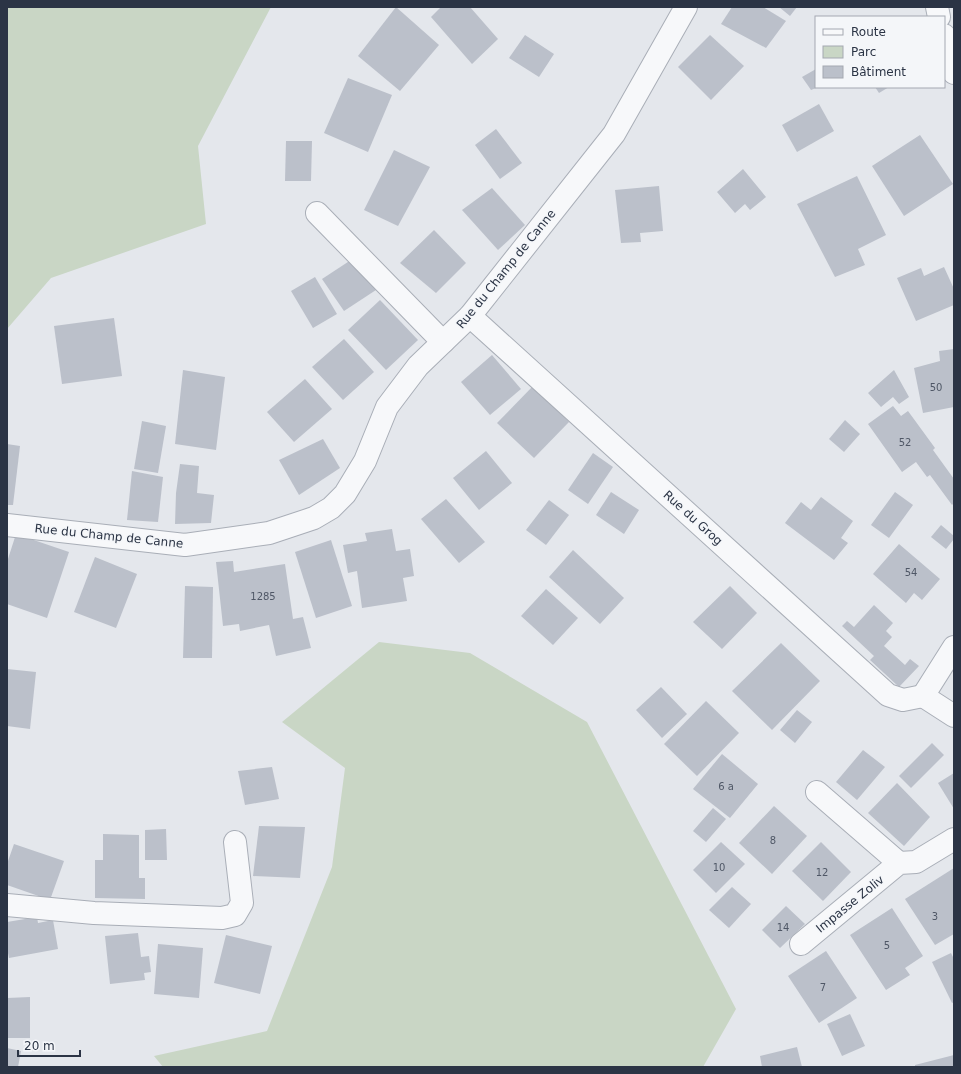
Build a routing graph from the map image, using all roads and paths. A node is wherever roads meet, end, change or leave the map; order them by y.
1 (686, 7) edge
2 (945, 38) edge
3 (954, 73) edge
4 (317, 214) dead end
5 (470, 316) junction
6 (443, 342) junction
7 (7, 525) edge
8 (954, 646) edge
9 (923, 696) junction
10 (954, 716) edge
11 (817, 792) dead end
12 (954, 839) edge
13 (235, 842) dead end
14 (899, 864) junction
15 (7, 905) edge
16 (801, 944) dead end

1 - 5 street, Rue du Champ de Canne
2 - 3 street
4 - 6 street
5 - 6 street, Rue du Champ de Canne
5 - 9 street, Rue du Grog
6 - 7 street, Rue du Champ de Canne
8 - 9 street
9 - 10 street
11 - 14 street
12 - 14 street, Impasse Zoliv
13 - 15 street
14 - 16 street, Impasse Zoliv

